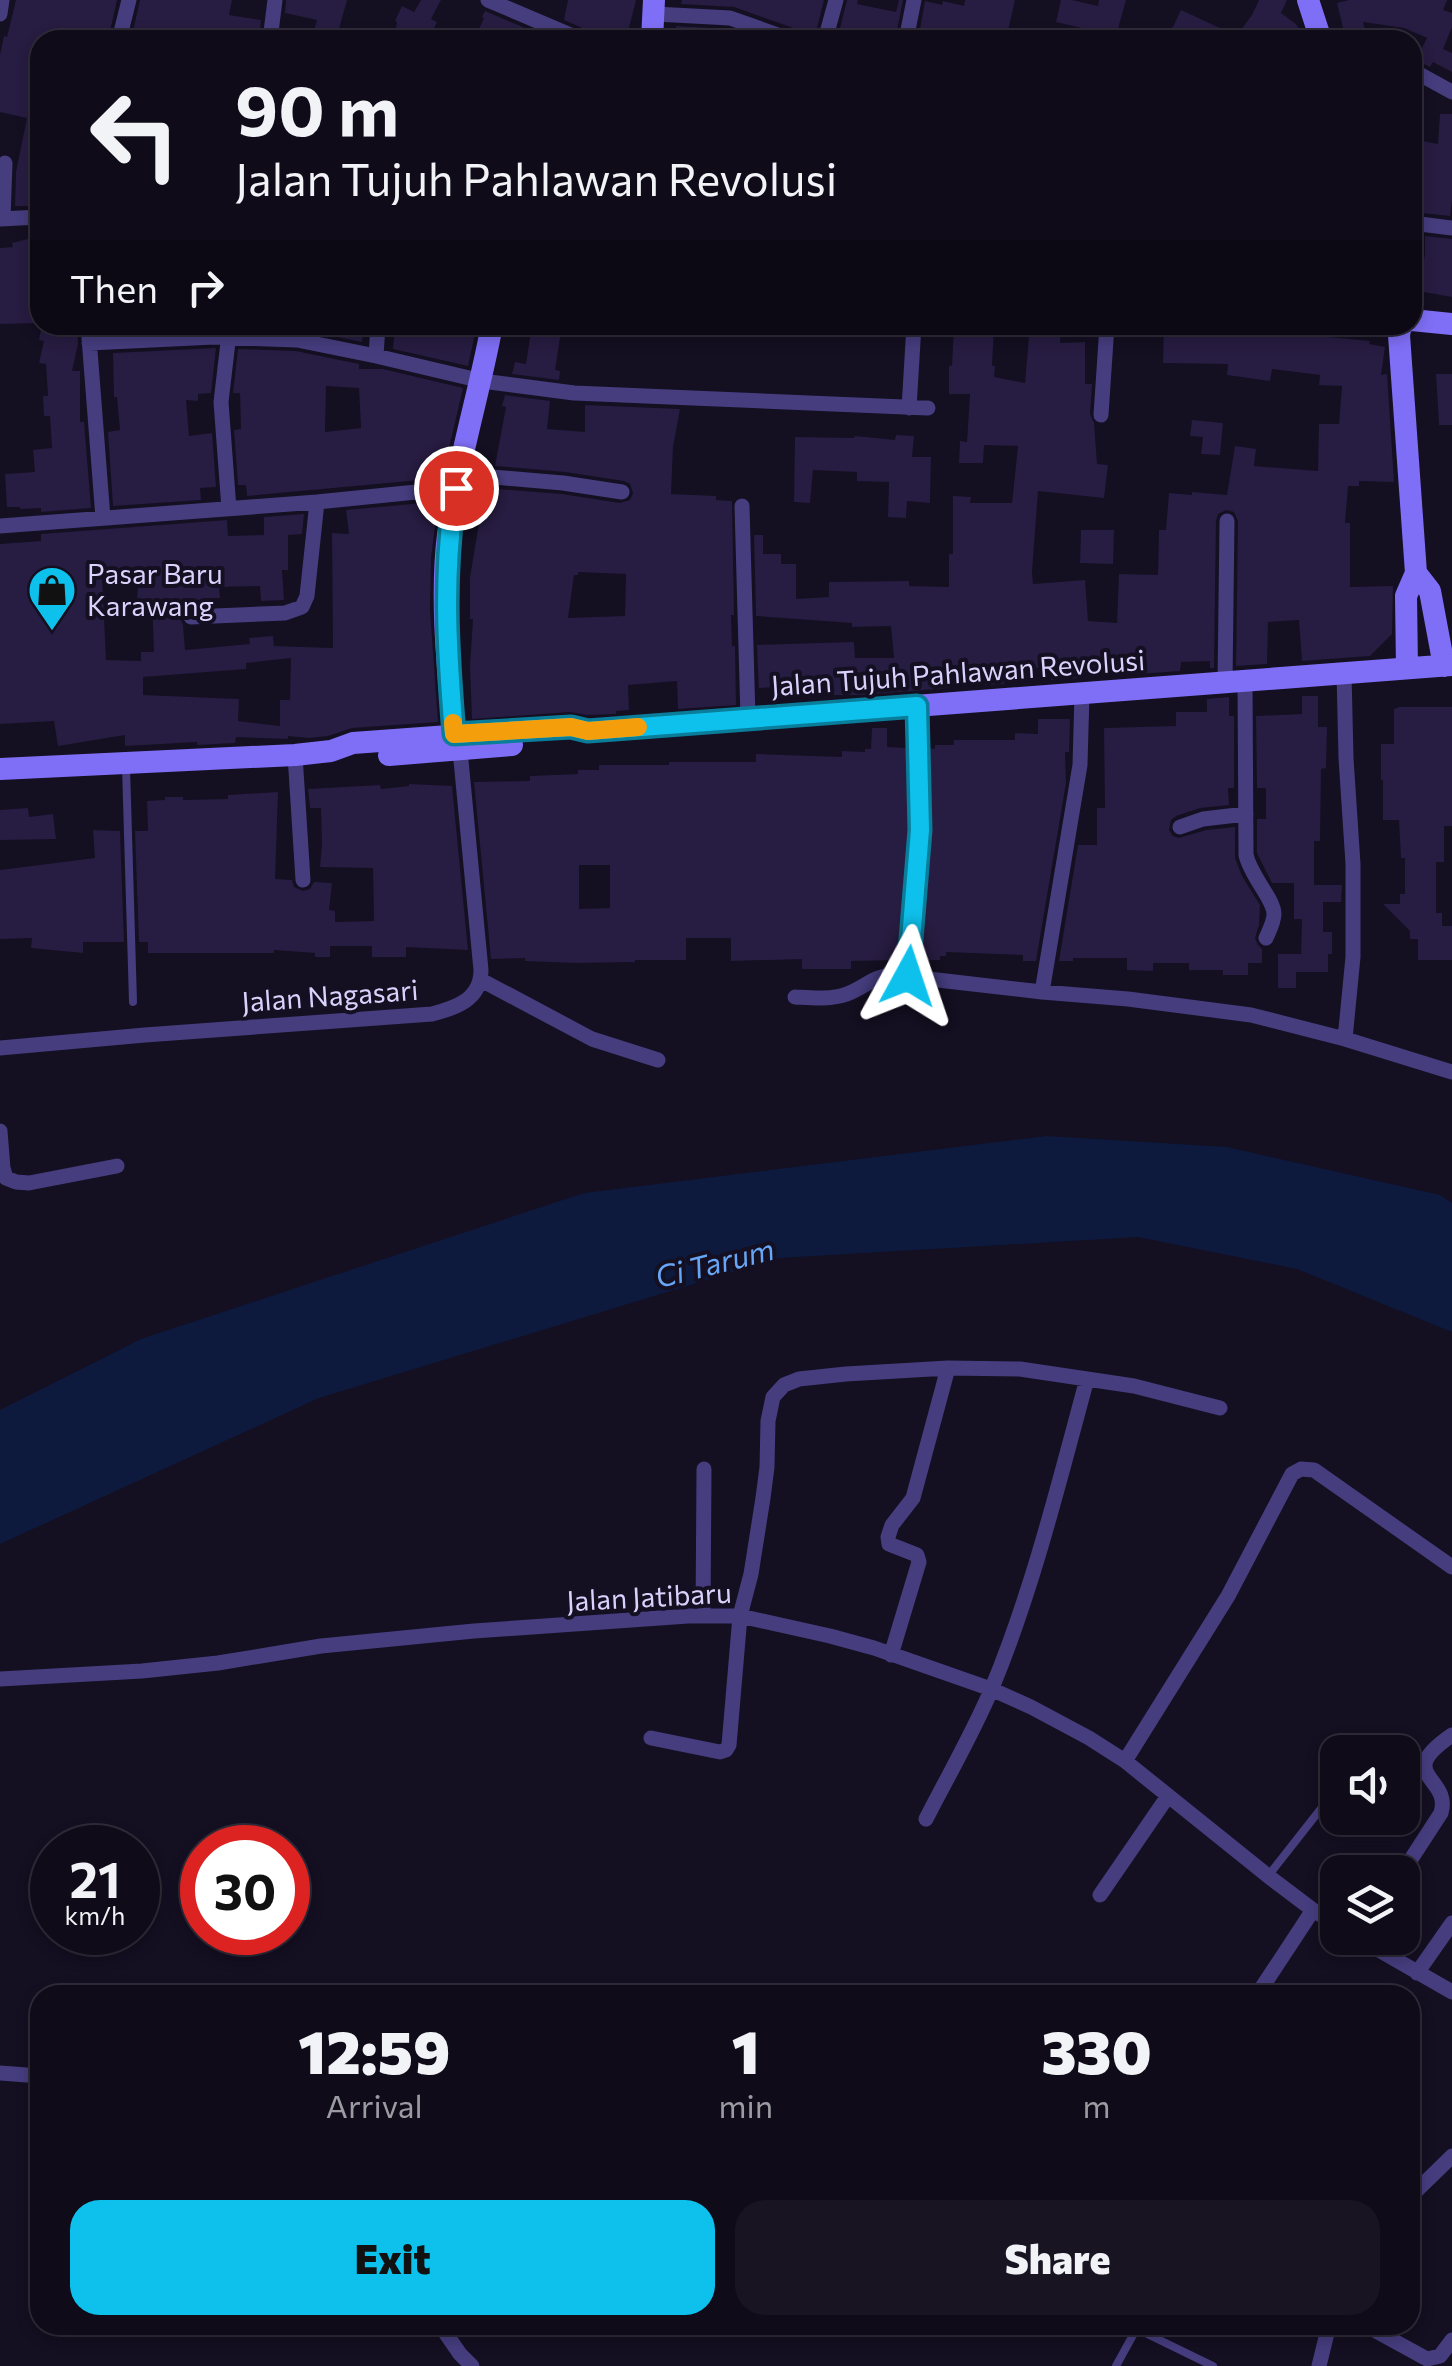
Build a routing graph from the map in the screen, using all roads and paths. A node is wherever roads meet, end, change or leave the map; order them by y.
1 (2, 0) edge
2 (129, 0) edge
3 (276, 0) edge
4 (488, 0) edge
5 (836, 0) edge
6 (914, 0) edge
7 (1308, 0) edge
8 (654, 7) edge
9 (0, 14) edge
10 (122, 30) edge
11 (272, 30) edge
12 (558, 30) edge
13 (764, 30) edge
14 (828, 30) edge
15 (908, 30) edge
16 (1318, 30) edge
17 (1422, 76) edge
18 (1452, 92) edge
19 (5, 163) dead end
20 (30, 218) edge
21 (2, 219) edge
22 (1422, 224) edge
23 (1452, 228) edge
24 (1422, 321) edge
25 (1452, 324) edge
26 (89, 335) edge
27 (183, 335) edge
28 (229, 335) edge
29 (308, 335) edge
30 (377, 335) edge
31 (490, 335) edge
32 (913, 335) edge
33 (1106, 335) edge
34 (1398, 335) edge
35 (89, 343) junction
36 (376, 356) junction
37 (482, 382) junction
38 (909, 408) junction
39 (928, 408) dead end
40 (1102, 415) dead end
41 (457, 481) junction
42 (622, 492) dead end
43 (317, 502) junction
44 (742, 506) dead end
45 (229, 508) junction
46 (104, 518) junction
47 (1227, 520) dead end
48 (0, 526) edge
49 (1416, 573) junction
50 (192, 618) dead end
51 (1448, 666) edge
52 (1407, 668) junction
53 (1344, 673) junction
54 (1235, 683) junction
55 (1082, 694) junction
56 (917, 706) junction
57 (748, 718) junction
58 (457, 742) junction
59 (295, 755) junction
60 (126, 762) junction
61 (0, 769) edge
62 (1246, 814) junction
63 (1180, 827) dead end
64 (304, 880) dead end
65 (1266, 938) dead end
66 (908, 976) junction
67 (481, 980) junction
68 (1042, 992) junction
69 (795, 997) dead end
70 (133, 1002) dead end
71 (1345, 1039) junction
72 (0, 1048) edge
73 (658, 1060) dead end
74 (1452, 1072) edge
75 (0, 1131) edge
76 (117, 1166) dead end
77 (948, 1368) junction
78 (1087, 1379) junction
79 (1220, 1408) dead end
80 (704, 1469) dead end
81 (1452, 1567) edge
82 (703, 1616) junction
83 (740, 1616) junction
84 (890, 1656) junction
85 (0, 1680) edge
86 (991, 1690) junction
87 (1452, 1735) edge
88 (650, 1738) dead end
89 (1124, 1761) junction
90 (1168, 1796) junction
91 (1320, 1810) edge
92 (926, 1819) dead end
93 (1414, 1855) edge
94 (1268, 1876) junction
95 (1100, 1895) dead end
96 (1313, 1910) junction
97 (1320, 1914) edge
98 (1452, 1923) edge
99 (1387, 1955) edge
100 (1417, 1973) junction
101 (1264, 1985) edge
102 (1452, 1992) edge
103 (0, 2073) edge
104 (30, 2075) edge
105 (1452, 2156) edge
106 (1420, 2187) edge
107 (447, 2335) edge
108 (1133, 2335) edge
109 (1153, 2335) edge
110 (1327, 2335) edge
111 (1384, 2335) edge
112 (1452, 2340) edge
113 (472, 2366) edge
114 (1116, 2366) edge
115 (1213, 2366) edge
116 (1319, 2366) edge

1 - 9 street
2 - 10 street
3 - 11 street
4 - 12 street
5 - 14 street
6 - 15 street
7 - 16 main road
8 - 13 street
17 - 18 street
19 - 21 street
20 - 21 street
22 - 23 street
24 - 25 main road
26 - 35 street
27 - 35 street
28 - 45 street
29 - 36 street
30 - 36 street
31 - 37 main road
32 - 38 street
33 - 40 street
34 - 49 main road
35 - 46 street
36 - 37 street
37 - 38 street
37 - 41 main road
38 - 39 street
41 - 42 street
41 - 43 street
41 - 58 main road
43 - 45 street
43 - 50 street
44 - 57 street
45 - 46 street
46 - 48 street
47 - 54 street
49 - 51 main road
49 - 52 main road
51 - 52 main road, Jalan Tujuh Pahlawan Revolusi
52 - 53 main road, Jalan Tujuh Pahlawan Revolusi
53 - 54 main road, Jalan Tujuh Pahlawan Revolusi
53 - 71 street
54 - 55 main road, Jalan Tujuh Pahlawan Revolusi
54 - 62 street
55 - 56 main road, Jalan Tujuh Pahlawan Revolusi
55 - 68 street
56 - 57 main road, Jalan Tujuh Pahlawan Revolusi
56 - 66 street
57 - 58 main road, Jalan Tujuh Pahlawan Revolusi
58 - 59 main road, Jalan Tujuh Pahlawan Revolusi
58 - 67 street
59 - 60 main road, Jalan Tujuh Pahlawan Revolusi
59 - 64 street
60 - 61 main road, Jalan Tujuh Pahlawan Revolusi
60 - 70 lane
62 - 63 street
62 - 65 street
66 - 68 street
66 - 69 street
67 - 72 street, Jalan Nagasari
67 - 73 street
68 - 71 street
71 - 74 street
75 - 76 street
77 - 78 street
77 - 83 street
77 - 84 street
78 - 79 street
78 - 86 street
80 - 82 street
81 - 89 street
82 - 83 street, Jalan Jatibaru
82 - 85 street, Jalan Jatibaru
83 - 84 street, Jalan Jatibaru
83 - 88 street
84 - 86 street, Jalan Jatibaru
86 - 89 street, Jalan Jatibaru
86 - 92 street
87 - 93 street
89 - 90 street, Jalan Jatibaru
90 - 94 street, Jalan Jatibaru
90 - 95 street
91 - 94 lane
94 - 96 street, Jalan Jatibaru
96 - 97 street, Jalan Jatibaru
96 - 101 street
98 - 100 street
99 - 100 street
100 - 102 street
103 - 104 street
105 - 106 street
107 - 113 street
108 - 114 lane
109 - 115 lane
110 - 116 street
111 - 112 street

